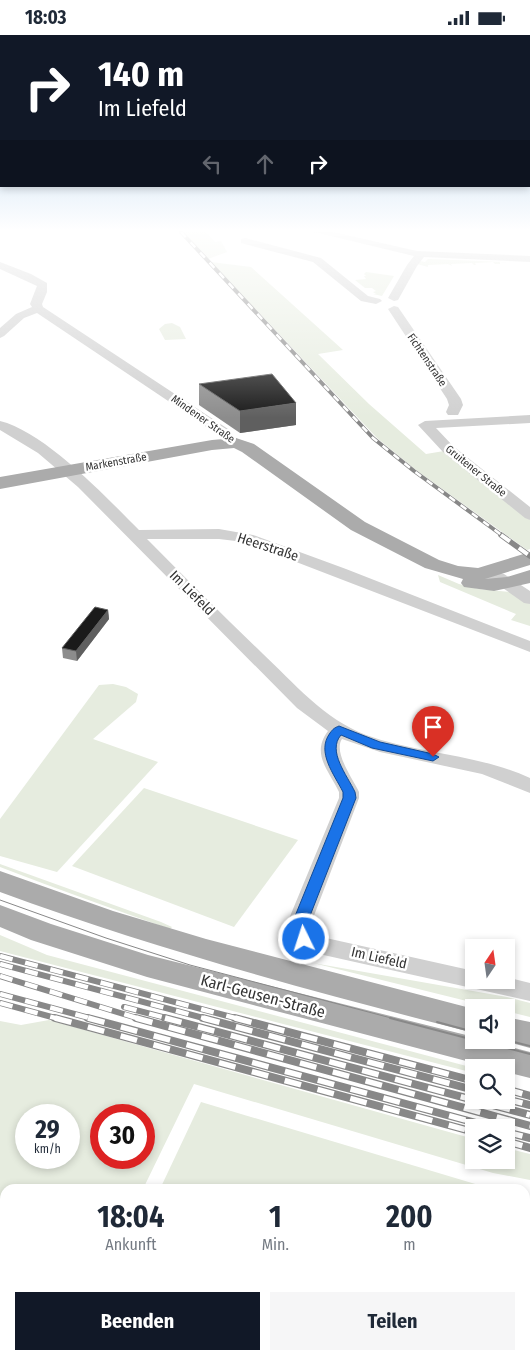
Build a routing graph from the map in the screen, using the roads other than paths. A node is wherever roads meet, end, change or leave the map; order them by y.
1 (41, 294) edge
2 (359, 294) edge
3 (402, 294) edge
4 (399, 304) junction
5 (38, 309) junction
6 (0, 334) edge
7 (453, 412) dead end
8 (530, 419) edge
9 (0, 425) edge
10 (425, 425) joint
11 (233, 443) junction
12 (67, 470) junction
13 (0, 483) edge
14 (530, 515) edge
15 (136, 535) junction
16 (432, 564) junction
17 (526, 564) edge
18 (497, 577) junction
19 (530, 599) edge
20 (530, 647) edge
21 (339, 730) junction
22 (530, 786) edge
23 (0, 871) edge
24 (0, 881) edge
25 (0, 915) edge
26 (182, 943) junction
27 (465, 978) edge
28 (515, 989) edge
29 (530, 992) edge
30 (465, 1019) edge
31 (515, 1031) edge
32 (530, 1035) edge
33 (530, 1065) edge

1 - 5 street
2 - 4 street
3 - 4 street
4 - 7 street, Fichtenstraße
5 - 6 street
5 - 11 street, Mindener Straße
8 - 10 street
9 - 12 street
10 - 14 street, Gruitener Straße
11 - 12 main road, Markenstraße
11 - 16 main road, Mindener Straße
12 - 13 main road, Markenstraße
12 - 15 street
15 - 20 street, Heerstraße
15 - 21 street, Im Liefeld
16 - 18 main road, Mindener Straße
16 - 18 main road, Mindener Straße
17 - 18 main road
18 - 19 street
21 - 22 street, Im Liefeld
21 - 27 street, Im Liefeld
23 - 26 main road
24 - 26 main road, Karl-Geusen-Straße
25 - 33 main road, Karl-Geusen-Straße
26 - 30 main road, Karl-Geusen-Straße
28 - 29 street, Im Liefeld
31 - 32 main road

